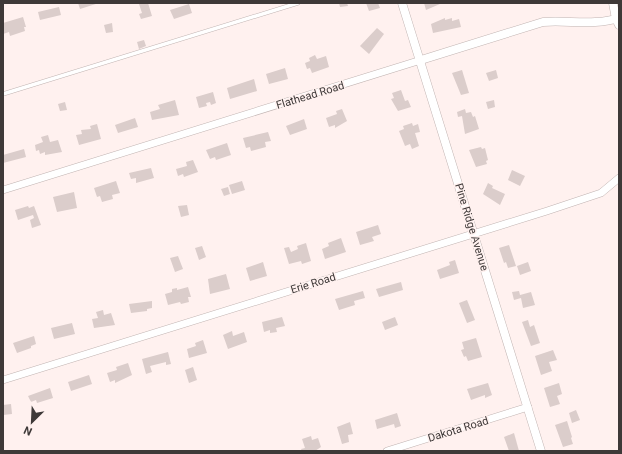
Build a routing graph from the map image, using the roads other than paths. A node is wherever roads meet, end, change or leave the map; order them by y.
1 (298, 3) edge
2 (402, 3) edge
3 (613, 3) edge
4 (618, 21) edge
5 (421, 60) junction
6 (3, 94) edge
7 (619, 178) edge
8 (3, 190) edge
9 (474, 233) junction
10 (3, 380) edge
11 (528, 408) junction
12 (387, 451) edge
13 (541, 451) edge

1 - 6 lane
2 - 5 street, Pine Ridge Avenue
3 - 4 street
4 - 5 street, Flathead Road
5 - 8 street, Flathead Road
5 - 9 street, Pine Ridge Avenue
7 - 9 street, Erie Road
9 - 10 street, Erie Road
9 - 11 street, Pine Ridge Avenue
11 - 12 street, Dakota Road
11 - 13 street, Pine Ridge Avenue

